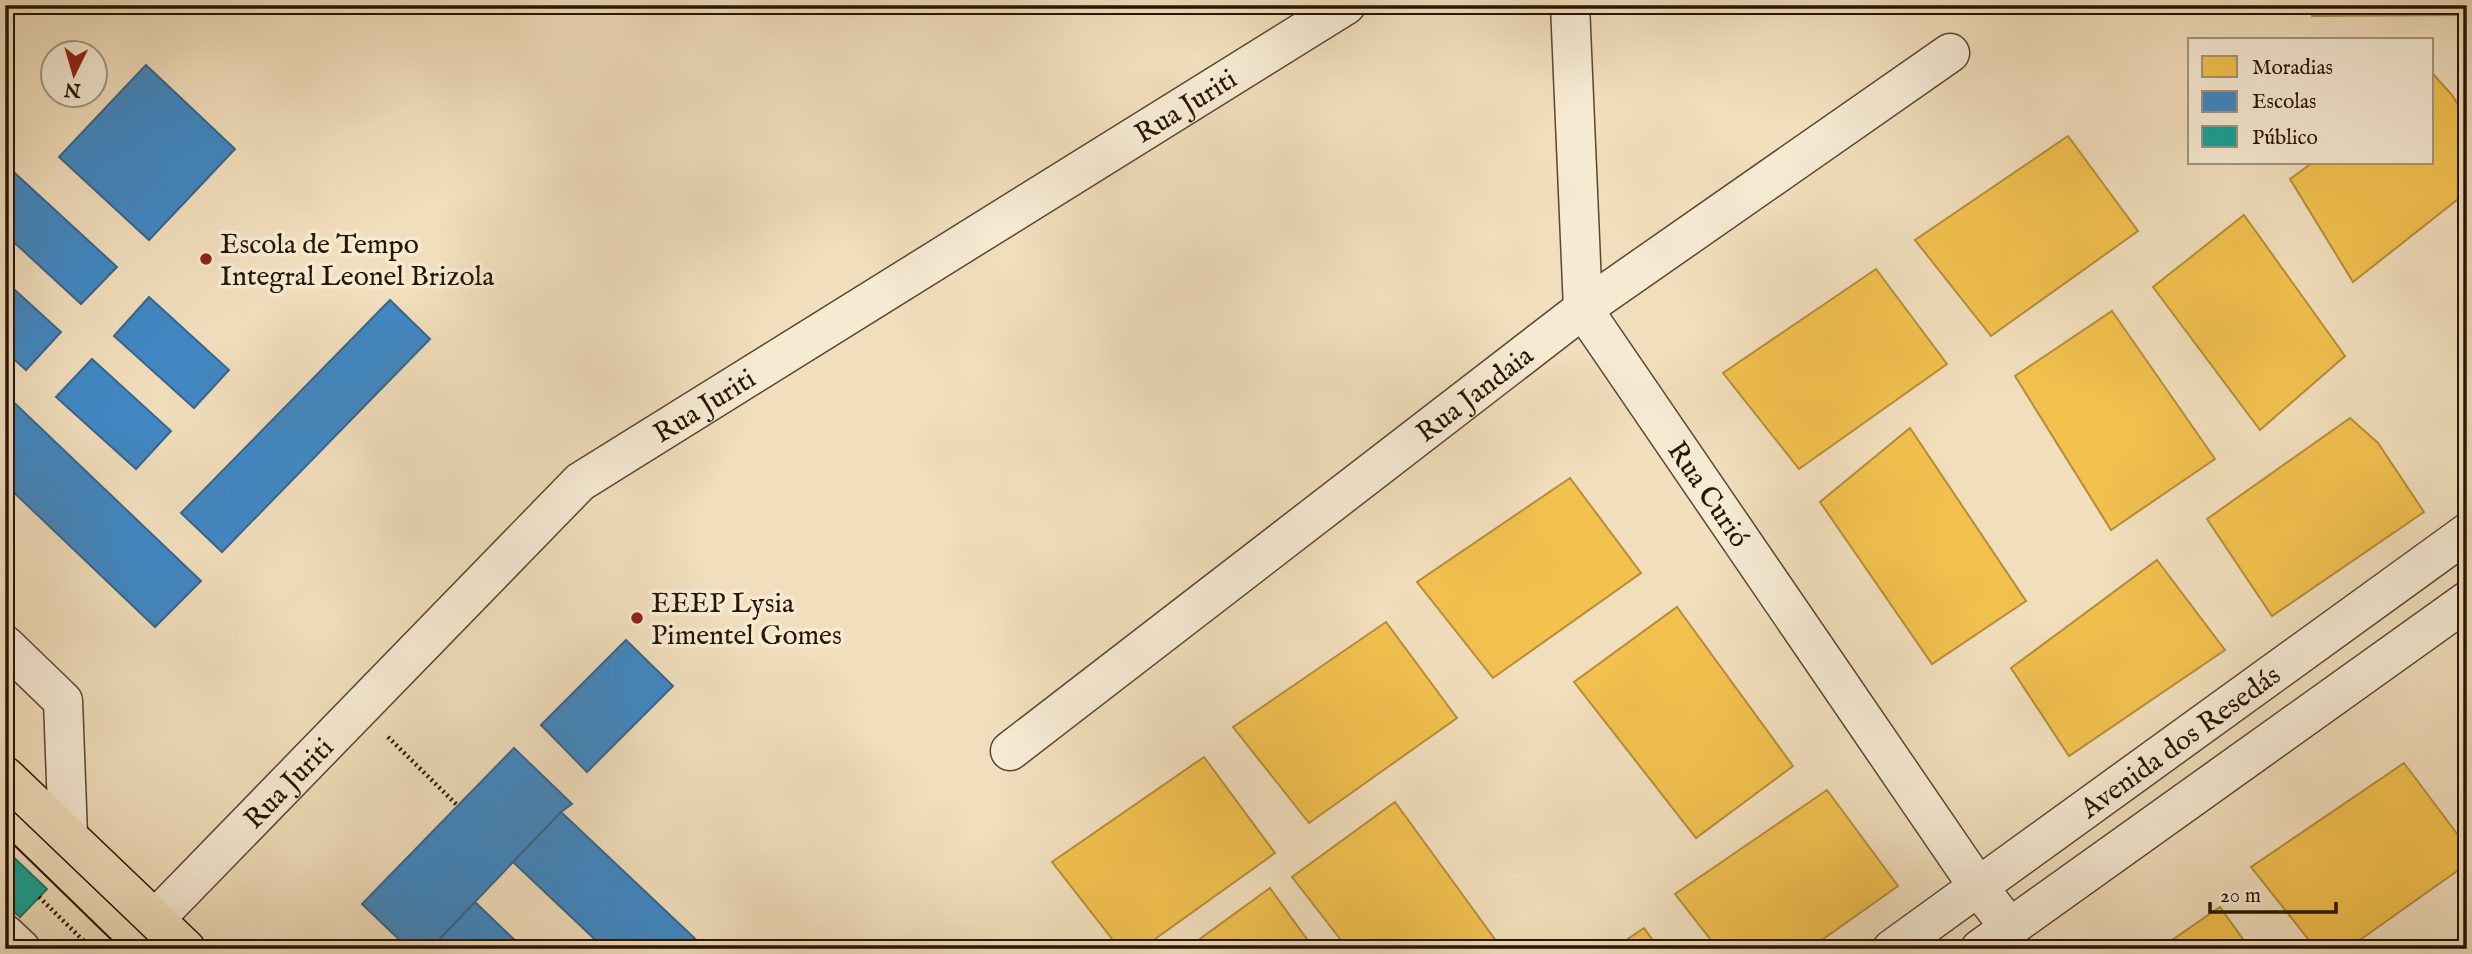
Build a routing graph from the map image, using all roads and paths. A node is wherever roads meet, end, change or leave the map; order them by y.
1 (1346, 5) edge
2 (1570, 5) edge
3 (1950, 52) dead end
4 (1583, 309) junction
5 (12, 490) dead end
6 (5, 498) edge
7 (2467, 533) edge
8 (2467, 601) edge
9 (5, 645) edge
10 (359, 710) junction
11 (1010, 751) dead end
12 (5, 776) edge
13 (458, 806) dead end
14 (68, 835) junction
15 (1979, 888) junction
16 (39, 897) dead end
17 (156, 918) junction
18 (5, 934) edge
19 (1995, 938) edge
20 (20, 949) edge
21 (92, 949) edge
22 (186, 949) edge
23 (1892, 949) edge

1 - 10 street, Rua Juriti
2 - 4 street
3 - 4 street, Rua Jandaia
4 - 11 street, Rua Jandaia
4 - 15 street, Rua Curió
5 - 6 path
7 - 15 street, Avenida dos Resedás
8 - 19 street, Avenida dos Resedás
9 - 14 street
10 - 13 path
10 - 17 street, Rua Juriti
12 - 14 main road
14 - 17 main road
15 - 19 street, Rua Curió
15 - 23 street, Avenida dos Resedás
16 - 21 path
17 - 22 main road
18 - 20 street

